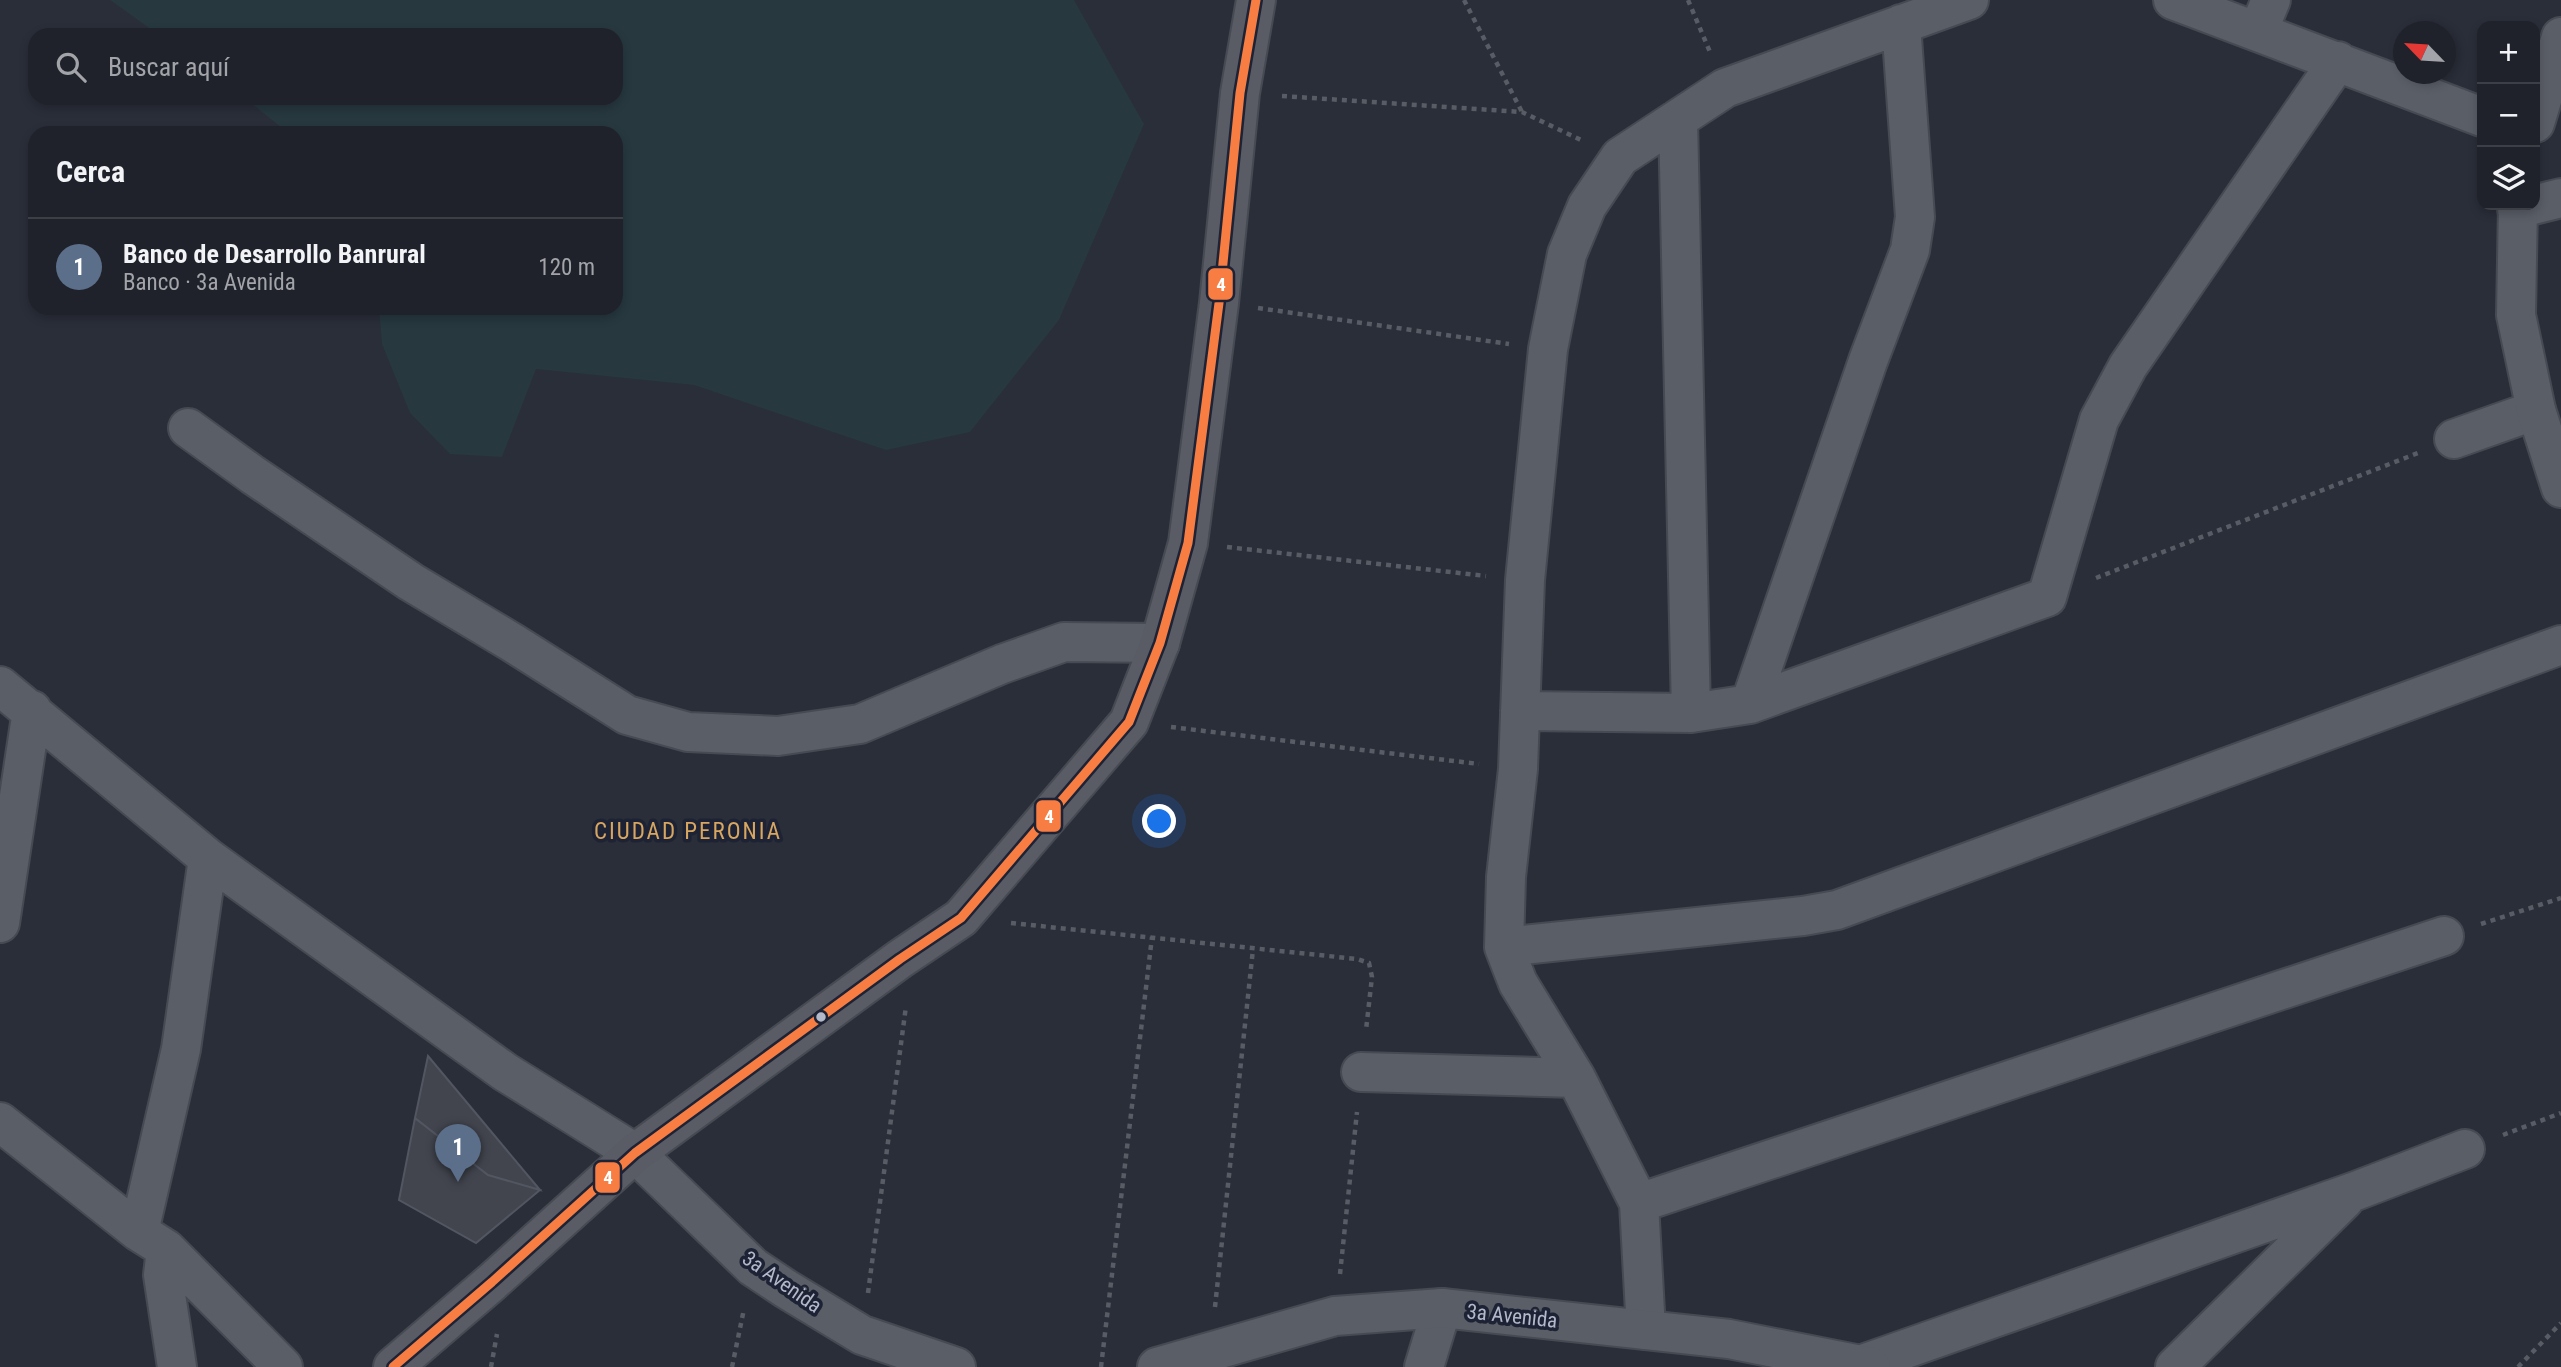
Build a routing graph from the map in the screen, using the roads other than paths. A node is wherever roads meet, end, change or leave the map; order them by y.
1 (1256, 0) edge
2 (1969, 0) edge
3 (2173, 0) edge
4 (2265, 16) edge
5 (1901, 24) junction
6 (2561, 37) edge
7 (2338, 61) junction
8 (2540, 106) edge
9 (2477, 115) edge
10 (1678, 119) junction
11 (2561, 198) edge
12 (2540, 202) edge
13 (2518, 210) edge
14 (2536, 410) junction
15 (188, 428) dead end
16 (2454, 439) road end
17 (2561, 488) edge
18 (1160, 643) junction
19 (2561, 645) edge
20 (0, 686) edge
21 (1750, 705) junction
22 (32, 710) junction
23 (1520, 711) junction
24 (1690, 713) junction
25 (208, 858) junction
26 (0, 923) edge
27 (2444, 936) road end
28 (1504, 947) junction
29 (1361, 1072) road end
30 (1576, 1078) junction
31 (0, 1122) edge
32 (2465, 1149) road end
33 (635, 1153) junction
34 (2353, 1192) junction
35 (1639, 1203) junction
36 (153, 1240) junction
37 (1442, 1308) junction
38 (1646, 1330) junction
39 (1865, 1366) edge
40 (177, 1367) edge
41 (283, 1367) edge
42 (393, 1367) edge
43 (956, 1367) edge
44 (1157, 1367) edge
45 (1423, 1367) edge
46 (2175, 1367) edge

1 - 18 main road
2 - 5 street
3 - 4 street
4 - 7 street
5 - 10 street
5 - 21 street
6 - 8 street
7 - 9 street
7 - 21 street
10 - 23 street
10 - 24 street
11 - 12 street
13 - 14 street
14 - 16 street
14 - 17 street
15 - 18 street
18 - 33 main road
19 - 28 street
20 - 22 street, 3a Avenida
21 - 24 street
22 - 25 street, 3a Avenida
22 - 26 street
23 - 24 street
23 - 28 street
25 - 33 street, 3a Avenida
25 - 36 street
27 - 35 street
28 - 30 street
29 - 30 street
30 - 35 street
31 - 36 street
32 - 34 street
33 - 42 main road
33 - 43 street, 3a Avenida
34 - 39 street
34 - 46 street
35 - 38 street
36 - 40 street
36 - 41 street
37 - 38 street, 3a Avenida
37 - 44 street, 3a Avenida
37 - 45 street
38 - 39 street, 3a Avenida

